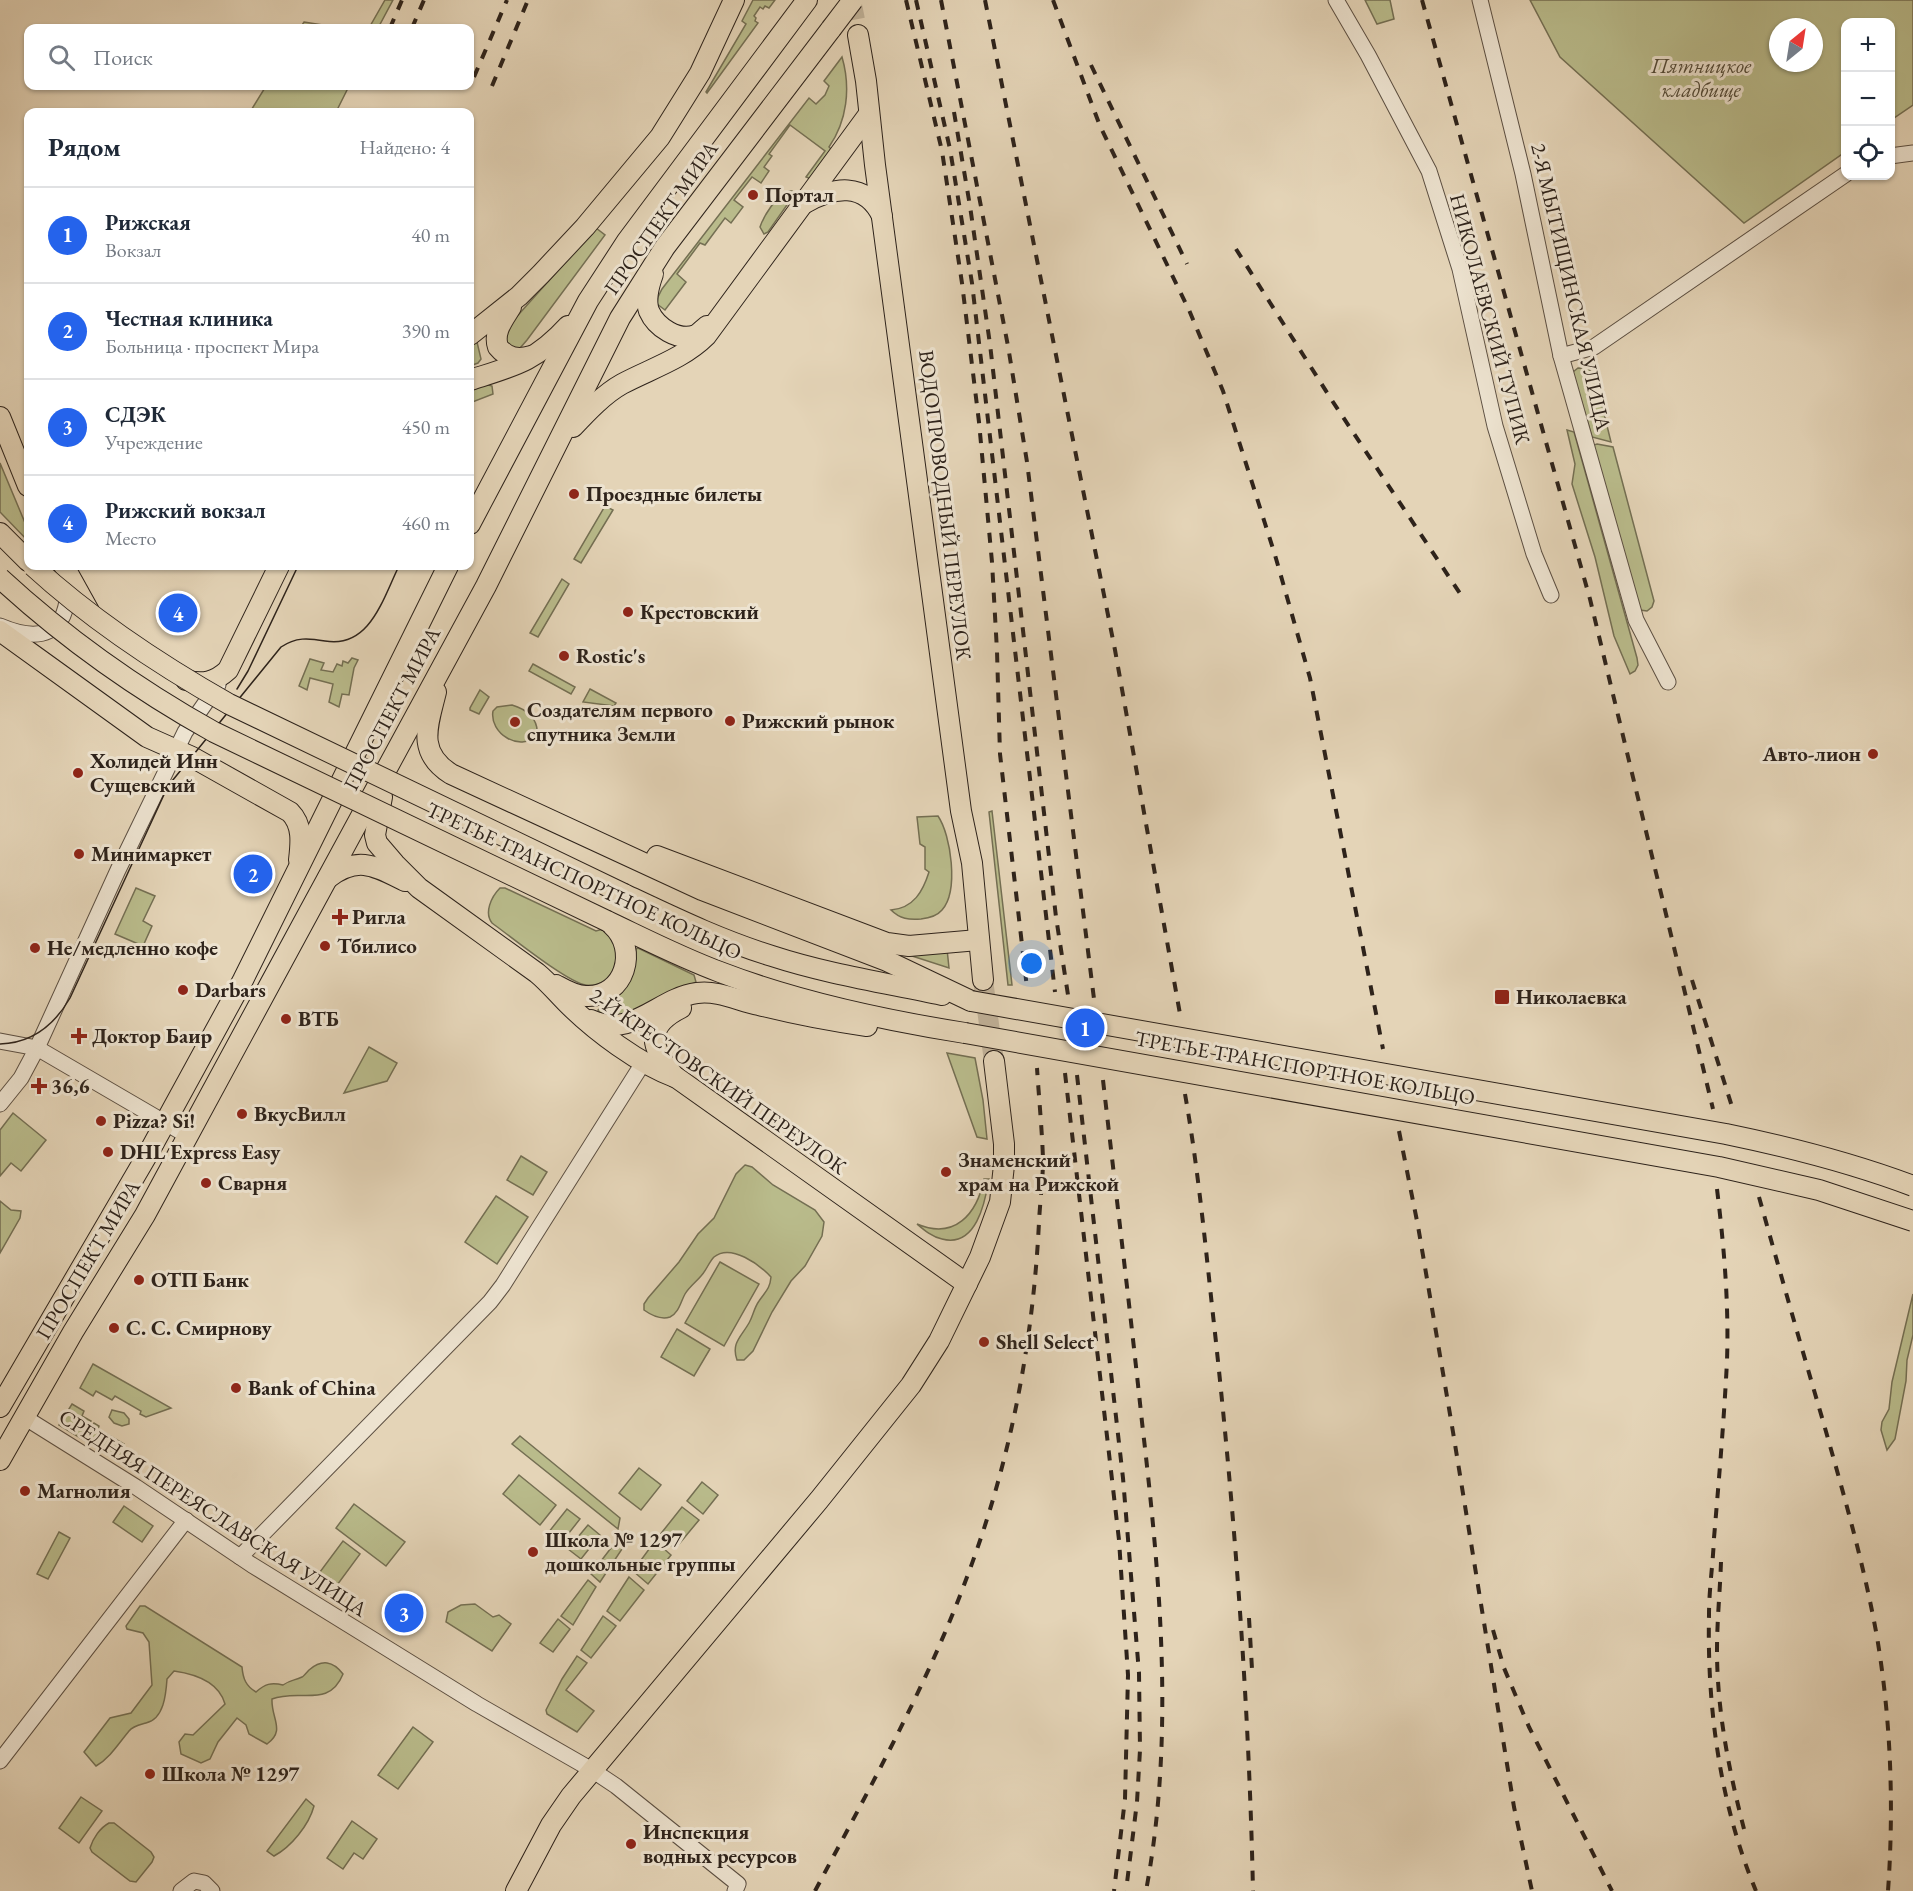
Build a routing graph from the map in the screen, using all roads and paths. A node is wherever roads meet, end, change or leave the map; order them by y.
1 (734, 0) edge
2 (807, 0) edge
3 (853, 0) edge
4 (1335, 0) edge
5 (1480, 0) edge
6 (858, 35) tunnel mouth
7 (869, 114) junction
8 (1913, 153) edge
9 (1895, 155) edge
10 (1841, 177) edge
11 (802, 205) junction
12 (884, 219) junction
13 (665, 247) junction
14 (519, 296) junction
15 (588, 301) junction
16 (727, 308) junction
17 (474, 332) edge
18 (542, 351) junction
19 (1561, 356) junction
20 (474, 379) edge
21 (0, 417) edge
22 (550, 461) junction
23 (24, 476) edge
24 (474, 516) edge
25 (0, 533) edge
26 (24, 557) edge
27 (38, 570) edge
28 (65, 570) edge
29 (66, 570) edge
30 (277, 570) edge
31 (446, 570) edge
32 (0, 578) edge
33 (1551, 595) dead end
34 (0, 626) edge
35 (0, 631) edge
36 (442, 668) junction
37 (228, 670) junction
38 (1668, 682) dead end
39 (176, 750) junction
40 (388, 768) junction
41 (585, 836) junction
42 (297, 871) junction
43 (328, 878) junction
44 (419, 888) junction
45 (607, 921) junction
46 (978, 940) junction
47 (537, 973) junction
48 (983, 980) tunnel mouth
49 (971, 1001) junction
50 (754, 1004) junction
51 (583, 1016) junction
52 (911, 1023) junction
53 (0, 1041) edge
54 (37, 1048) junction
55 (994, 1061) tunnel mouth
56 (643, 1063) junction
57 (677, 1078) junction
58 (0, 1104) edge
59 (166, 1122) junction
60 (188, 1136) junction
61 (1913, 1185) edge
62 (1913, 1221) edge
63 (967, 1284) junction
64 (0, 1407) edge
65 (24, 1417) junction
66 (0, 1460) edge
67 (186, 1520) junction
68 (240, 1557) junction
69 (0, 1761) edge
70 (592, 1770) junction
71 (736, 1888) edge
72 (182, 1891) edge
73 (212, 1891) edge
74 (516, 1891) edge

1 - 14 main road
2 - 15 main road, ПРОСПЕКТ МИРА
3 - 13 main road, ПРОСПЕКТ МИРА, bridge
4 - 33 street, НИКОЛАЕВСКИЙ ТУПИК
5 - 19 street, 2-Я МЫТИЩИНСКАЯ УЛИЦА
6 - 7 main road, ВОДОПРОВОДНЫЙ ПЕРЕУЛОК
7 - 11 main road
7 - 12 main road, ВОДОПРОВОДНЫЙ ПЕРЕУЛОК
8 - 9 street
10 - 19 street
11 - 12 main road
11 - 16 main road
12 - 46 main road, ВОДОПРОВОДНЫЙ ПЕРЕУЛОК
13 - 16 main road
13 - 22 main road, ПРОСПЕКТ МИРА
14 - 17 main road
14 - 18 main road
15 - 18 main road
15 - 24 main road, ПРОСПЕКТ МИРА
16 - 22 main road
18 - 20 main road
19 - 38 street, 2-Я МЫТИЩИНСКАЯ УЛИЦА
21 - 23 main road
22 - 36 main road, ПРОСПЕКТ МИРА
25 - 26 main road
27 - 49 main road, ТРЕТЬЕ ТРАНСПОРТНОЕ КОЛЬЦО, bridge
28 - 34 street
29 - 37 main road
30 - 37 main road
31 - 42 main road, ПРОСПЕКТ МИРА
32 - 45 main road, ТРЕТЬЕ ТРАНСПОРТНОЕ КОЛЬЦО, bridge
35 - 39 main road
36 - 40 main road, ПРОСПЕКТ МИРА
36 - 41 main road
37 - 39 street
39 - 42 main road
39 - 54 street
40 - 43 main road, ПРОСПЕКТ МИРА
40 - 44 main road, 2-Й КРЕСТОВСКИЙ ПЕРЕУЛОК
41 - 46 main road
41 - 49 main road
42 - 59 main road, ПРОСПЕКТ МИРА
43 - 44 main road, 2-Й КРЕСТОВСКИЙ ПЕРЕУЛОК
43 - 60 main road, ПРОСПЕКТ МИРА
44 - 47 main road, 2-Й КРЕСТОВСКИЙ ПЕРЕУЛОК
45 - 47 main road
45 - 52 main road, ТРЕТЬЕ ТРАНСПОРТНОЕ КОЛЬЦО
46 - 48 main road, ВОДОПРОВОДНЫЙ ПЕРЕУЛОК
47 - 51 main road, 2-Й КРЕСТОВСКИЙ ПЕРЕУЛОК
49 - 61 main road, ТРЕТЬЕ ТРАНСПОРТНОЕ КОЛЬЦО, bridge
50 - 51 main road
50 - 52 main road
50 - 57 main road
51 - 56 main road, 2-Й КРЕСТОВСКИЙ ПЕРЕУЛОК
52 - 62 main road, ТРЕТЬЕ ТРАНСПОРТНОЕ КОЛЬЦО, bridge
53 - 54 street
54 - 58 street
54 - 59 street
55 - 63 main road
56 - 57 main road, 2-Й КРЕСТОВСКИЙ ПЕРЕУЛОК
56 - 68 street
57 - 63 main road, 2-Й КРЕСТОВСКИЙ ПЕРЕУЛОК
59 - 60 street
59 - 64 main road, ПРОСПЕКТ МИРА
60 - 65 main road, ПРОСПЕКТ МИРА
63 - 70 main road
65 - 66 main road, ПРОСПЕКТ МИРА
65 - 67 street, СРЕДНЯЯ ПЕРЕЯСЛАВСКАЯ УЛИЦА
67 - 68 street, СРЕДНЯЯ ПЕРЕЯСЛАВСКАЯ УЛИЦА
67 - 69 street
68 - 70 street, СРЕДНЯЯ ПЕРЕЯСЛАВСКАЯ УЛИЦА
70 - 71 street, СРЕДНЯЯ ПЕРЕЯСЛАВСКАЯ УЛИЦА
70 - 74 main road
72 - 73 street

